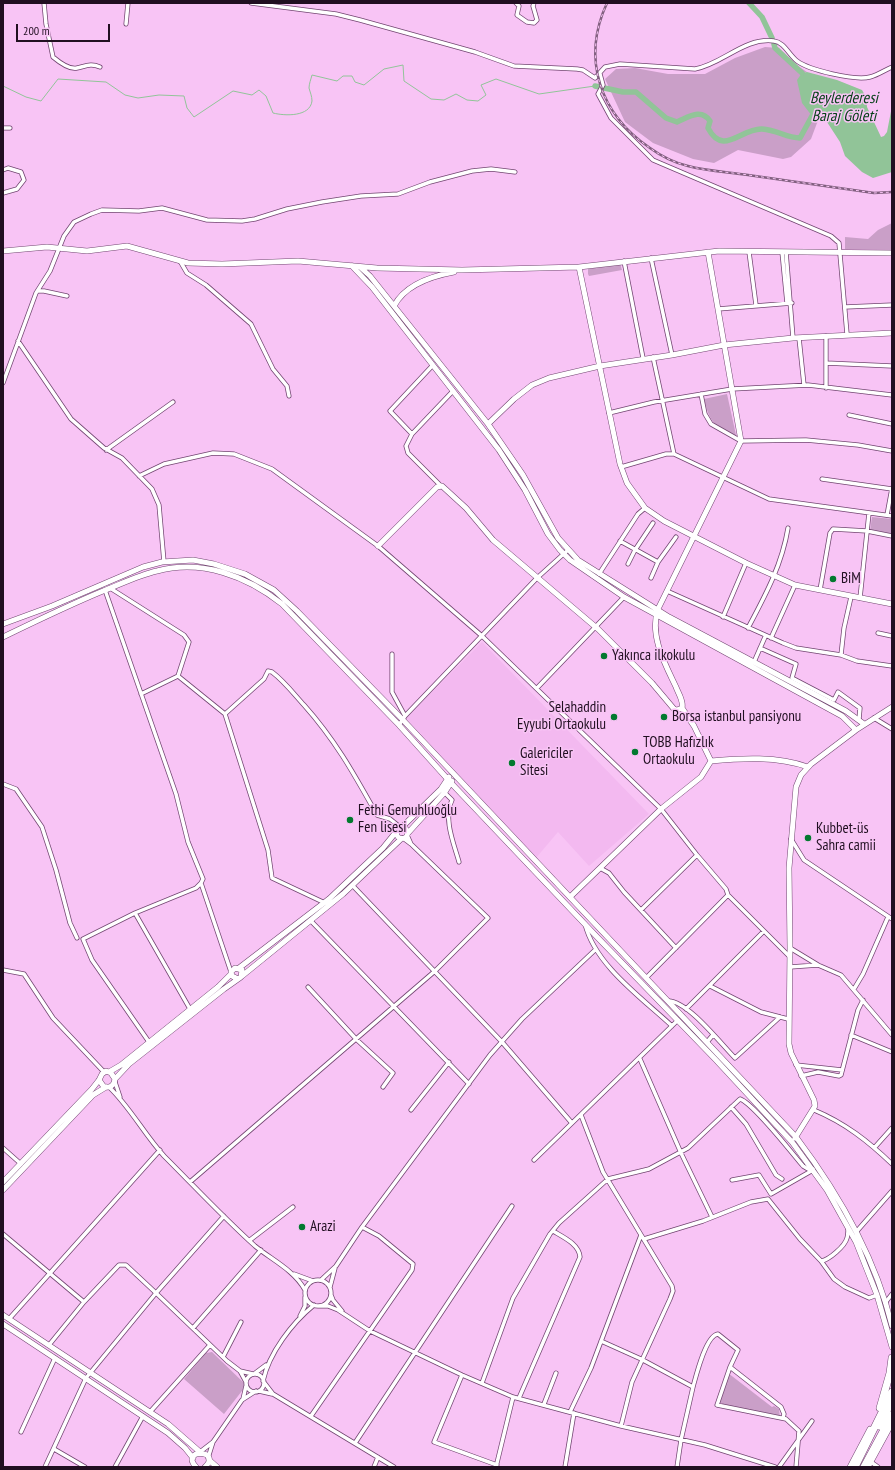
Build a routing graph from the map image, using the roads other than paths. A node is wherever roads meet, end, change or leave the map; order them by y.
1 (44, 3) edge
2 (128, 3) edge
3 (251, 3) edge
4 (516, 3) edge
5 (534, 3) edge
6 (126, 24) dead end
7 (100, 67) dead end
8 (892, 67) edge
9 (600, 74) junction
10 (3, 128) edge
11 (10, 128) dead end
12 (3, 170) edge
13 (515, 172) dead end
14 (3, 192) edge
15 (59, 248) junction
16 (3, 251) edge
17 (708, 252) junction
18 (750, 252) junction
19 (784, 252) junction
20 (840, 253) junction
21 (892, 253) edge
22 (651, 258) junction
23 (624, 260) junction
24 (180, 261) junction
25 (351, 266) junction
26 (360, 266) junction
27 (579, 267) junction
28 (462, 270) junction
29 (38, 291) junction
30 (67, 296) dead end
31 (789, 303) junction
32 (756, 305) junction
33 (892, 305) edge
34 (394, 306) junction
35 (845, 307) junction
36 (718, 309) junction
37 (892, 333) edge
38 (847, 334) junction
39 (826, 336) junction
40 (796, 338) junction
41 (18, 341) junction
42 (724, 345) junction
43 (672, 355) junction
44 (653, 356) junction
45 (643, 358) junction
46 (826, 363) junction
47 (433, 365) junction
48 (600, 366) junction
49 (892, 366) edge
50 (3, 383) edge
51 (804, 385) junction
52 (826, 388) junction
53 (732, 389) junction
54 (453, 390) junction
55 (701, 394) junction
56 (892, 395) edge
57 (289, 396) dead end
58 (663, 400) junction
59 (173, 402) dead end
60 (609, 413) junction
61 (849, 416) dead end
62 (488, 424) junction
63 (892, 424) edge
64 (412, 434) junction
65 (740, 441) junction
66 (106, 450) junction
67 (892, 451) edge
68 (674, 454) junction
69 (621, 467) junction
70 (139, 476) junction
71 (723, 477) junction
72 (822, 479) dead end
73 (440, 485) junction
74 (892, 489) edge
75 (644, 508) junction
76 (869, 513) junction
77 (887, 515) junction
78 (892, 516) edge
79 (653, 523) dead end
80 (788, 528) dead end
81 (867, 532) junction
82 (694, 536) junction
83 (892, 536) edge
84 (676, 537) dead end
85 (620, 541) junction
86 (378, 546) junction
87 (634, 550) junction
88 (565, 552) junction
89 (164, 562) junction
90 (658, 562) junction
91 (746, 563) junction
92 (628, 564) dead end
93 (599, 574) junction
94 (774, 576) junction
95 (536, 578) junction
96 (651, 578) dead end
97 (795, 585) junction
98 (108, 589) junction
99 (668, 591) junction
100 (820, 591) junction
101 (624, 597) junction
102 (851, 597) junction
103 (860, 598) junction
104 (892, 604) edge
105 (657, 612) junction
106 (723, 617) junction
107 (3, 624) edge
108 (596, 627) junction
109 (748, 628) junction
110 (878, 633) dead end
111 (482, 636) junction
112 (765, 636) junction
113 (892, 636) edge
114 (3, 637) edge
115 (771, 638) junction
116 (760, 648) junction
117 (392, 654) dead end
118 (840, 655) junction
119 (754, 662) junction
120 (892, 666) edge
121 (178, 676) junction
122 (537, 688) junction
123 (140, 694) junction
124 (892, 707) edge
125 (682, 708) junction
126 (225, 714) junction
127 (404, 718) junction
128 (874, 718) junction
129 (859, 719) junction
130 (864, 724) junction
131 (399, 725) junction
132 (892, 729) edge
133 (856, 730) junction
134 (710, 761) junction
135 (808, 767) junction
136 (454, 775) junction
137 (449, 780) junction
138 (3, 784) edge
139 (443, 791) junction
140 (661, 809) junction
141 (399, 829) junction
142 (405, 836) junction
143 (791, 838) junction
144 (697, 855) junction
145 (459, 862) dead end
146 (600, 868) junction
147 (201, 883) junction
148 (354, 887) dead end
149 (728, 895) junction
150 (570, 897) junction
151 (325, 903) junction
152 (641, 910) junction
153 (135, 913) junction
154 (890, 918) edge
155 (310, 920) junction
156 (584, 923) junction
157 (763, 932) junction
158 (77, 938) dead end
159 (676, 948) junction
160 (790, 948) junction
161 (595, 950) junction
162 (790, 957) junction
163 (228, 960) junction
164 (818, 964) junction
165 (790, 967) junction
166 (238, 968) junction
167 (3, 969) edge
168 (435, 971) junction
169 (231, 973) junction
170 (240, 977) junction
171 (646, 978) junction
172 (710, 986) junction
173 (308, 987) dead end
174 (854, 989) junction
175 (863, 1000) junction
176 (668, 1001) junction
177 (395, 1006) junction
178 (190, 1009) junction
179 (686, 1009) junction
180 (780, 1018) junction
181 (788, 1019) junction
182 (678, 1020) junction
183 (672, 1026) junction
184 (713, 1035) junction
185 (851, 1035) junction
186 (892, 1036) edge
187 (357, 1040) junction
188 (149, 1042) junction
189 (502, 1042) junction
190 (707, 1042) junction
191 (892, 1052) edge
192 (640, 1059) junction
193 (449, 1062) junction
194 (796, 1065) junction
195 (842, 1070) junction
196 (106, 1072) junction
197 (801, 1076) junction
198 (99, 1080) junction
199 (115, 1081) junction
200 (469, 1084) junction
201 (108, 1087) junction
202 (383, 1087) dead end
203 (120, 1098) junction
204 (731, 1107) junction
205 (411, 1110) dead end
206 (814, 1110) junction
207 (581, 1115) junction
208 (571, 1122) junction
209 (892, 1128) edge
210 (796, 1137) junction
211 (792, 1142) junction
212 (3, 1148) edge
213 (874, 1148) junction
214 (160, 1150) junction
215 (681, 1153) junction
216 (534, 1160) dead end
217 (20, 1164) junction
218 (892, 1164) edge
219 (813, 1169) junction
220 (608, 1179) junction
221 (782, 1179) dead end
222 (732, 1180) dead end
223 (3, 1182) edge
224 (190, 1182) junction
225 (3, 1190) edge
226 (892, 1191) edge
227 (512, 1206) dead end
228 (293, 1207) dead end
229 (224, 1216) junction
230 (712, 1217) junction
231 (848, 1225) junction
232 (362, 1227) junction
233 (553, 1231) junction
234 (857, 1231) junction
235 (3, 1234) edge
236 (642, 1235) junction
237 (644, 1239) junction
238 (250, 1240) junction
239 (261, 1250) junction
240 (821, 1261) junction
241 (336, 1266) junction
242 (291, 1272) junction
243 (50, 1273) junction
244 (321, 1280) junction
245 (313, 1281) junction
246 (330, 1287) junction
247 (305, 1290) junction
248 (156, 1293) junction
249 (331, 1294) junction
250 (892, 1294) edge
251 (877, 1295) junction
252 (305, 1296) junction
253 (84, 1302) junction
254 (885, 1303) junction
255 (314, 1306) junction
256 (320, 1306) junction
257 (888, 1309) junction
258 (3, 1315) edge
259 (346, 1315) junction
260 (892, 1316) edge
261 (9, 1319) junction
262 (241, 1322) dead end
263 (3, 1324) edge
264 (296, 1324) junction
265 (892, 1326) edge
266 (193, 1328) junction
267 (370, 1330) junction
268 (601, 1341) junction
269 (210, 1345) junction
270 (49, 1346) junction
271 (892, 1347) edge
272 (414, 1352) junction
273 (223, 1357) junction
274 (55, 1358) junction
275 (892, 1358) edge
276 (641, 1359) junction
277 (267, 1364) junction
278 (730, 1366) junction
279 (240, 1371) junction
280 (90, 1372) junction
281 (556, 1373) dead end
282 (253, 1374) junction
283 (462, 1375) junction
284 (86, 1378) junction
285 (263, 1381) junction
286 (482, 1383) junction
287 (246, 1384) junction
288 (693, 1387) junction
289 (257, 1391) junction
290 (892, 1392) edge
291 (273, 1394) junction
292 (514, 1397) junction
293 (519, 1398) junction
294 (242, 1400) junction
295 (892, 1402) edge
296 (544, 1404) junction
297 (150, 1412) junction
298 (572, 1413) junction
299 (879, 1414) junction
300 (892, 1415) edge
301 (143, 1416) junction
302 (311, 1416) junction
303 (786, 1419) junction
304 (812, 1421) dead end
305 (892, 1423) edge
306 (621, 1426) junction
307 (870, 1429) joint
308 (21, 1432) dead end
309 (800, 1437) junction
310 (681, 1440) junction
311 (213, 1442) junction
312 (355, 1442) junction
313 (876, 1445) junction
314 (54, 1449) junction
315 (200, 1452) junction
316 (378, 1457) junction
317 (193, 1458) junction
318 (208, 1459) junction
319 (870, 1464) edge
320 (677, 1465) edge
321 (496, 1466) edge
322 (45, 1467) edge
323 (85, 1467) edge
324 (114, 1467) edge
325 (196, 1467) edge
326 (205, 1467) edge
327 (217, 1467) edge
328 (374, 1467) edge
329 (394, 1467) edge
330 (565, 1467) edge
331 (683, 1467) edge
332 (775, 1467) edge
333 (779, 1467) edge
334 (796, 1467) edge
335 (850, 1467) edge
336 (855, 1467) edge
337 (864, 1467) edge
338 (878, 1467) edge

1 - 7 street
2 - 6 street
3 - 9 street
4 - 5 street
8 - 9 street
9 - 20 street
10 - 11 street
12 - 14 street
13 - 15 street
15 - 16 main road
15 - 24 main road
15 - 29 street
17 - 18 main road
17 - 22 main road
17 - 36 main road
18 - 19 main road
18 - 32 street
19 - 20 main road
19 - 31 street
20 - 21 main road
20 - 35 street
22 - 23 main road
22 - 43 street
23 - 27 main road
23 - 45 street
24 - 25 main road
24 - 57 street
25 - 26 main road
25 - 47 main road
26 - 28 main road
26 - 34 main road
27 - 28 main road
27 - 48 main road
28 - 34 main road
29 - 30 street
29 - 41 street
31 - 32 street
31 - 40 street
32 - 36 street
33 - 35 street
34 - 62 main road
35 - 38 street
36 - 42 main road
37 - 38 main road
38 - 39 main road
39 - 40 main road
39 - 46 street
40 - 42 main road
40 - 51 street
41 - 50 street
41 - 66 street
42 - 43 main road
42 - 53 main road
43 - 44 main road
44 - 45 main road
44 - 58 street
45 - 48 main road
46 - 49 street
46 - 52 street
47 - 54 main road
47 - 64 street
48 - 60 main road
48 - 62 main road
51 - 52 street
51 - 53 street
52 - 56 street
53 - 55 street
53 - 65 main road
54 - 64 street
54 - 88 main road
55 - 58 street
55 - 65 street
58 - 60 street
58 - 68 street
59 - 66 street
60 - 69 main road
61 - 63 street
62 - 88 main road
64 - 73 street
65 - 67 street
65 - 71 main road
66 - 70 street
68 - 69 street
68 - 71 street
69 - 75 main road
70 - 86 street
70 - 89 street
71 - 76 street
71 - 82 main road
72 - 74 street
73 - 86 main road
73 - 95 main road
74 - 77 street
75 - 82 main road
75 - 85 street
76 - 77 street
76 - 81 street
77 - 78 street
79 - 87 street
80 - 94 street
81 - 83 street
81 - 100 street
81 - 103 street
82 - 91 main road
82 - 99 main road
84 - 90 street
85 - 87 street
85 - 93 street
86 - 111 street
87 - 90 street
87 - 92 street
88 - 93 main road
88 - 95 street
88 - 101 main road
89 - 107 main road
89 - 127 main road
90 - 96 street
91 - 94 main road
91 - 106 street
93 - 105 main road
94 - 97 main road
94 - 109 street
95 - 108 main road
95 - 111 street
97 - 100 main road
97 - 115 street
98 - 114 main road
98 - 121 street
98 - 123 street
98 - 131 main road
99 - 105 main road
99 - 106 street
100 - 102 main road
101 - 105 main road
101 - 108 street
102 - 103 main road
102 - 118 street
103 - 104 main road
105 - 119 main road
105 - 125 main road
105 - 133 main road
106 - 109 street
108 - 122 street
108 - 125 main road
109 - 112 street
110 - 113 street
111 - 122 street
111 - 127 street
112 - 115 street
112 - 116 street
115 - 118 street
116 - 119 street
116 - 129 street
117 - 127 street
118 - 120 street
119 - 129 main road
121 - 123 street
121 - 126 street
122 - 140 street
123 - 147 street
124 - 128 main road
125 - 134 main road
126 - 141 street
126 - 151 street
127 - 131 street
127 - 136 main road
128 - 130 main road
128 - 132 street
129 - 130 main road
130 - 133 main road
131 - 137 main road
133 - 135 main road
134 - 135 main road
134 - 140 main road
135 - 143 main road
136 - 137 main road
136 - 150 main road
137 - 139 main road
137 - 156 main road
138 - 158 street
139 - 141 main road
139 - 142 main road
139 - 145 street
140 - 144 street
140 - 146 main road
141 - 142 main road
141 - 142 main road
141 - 151 main road
142 - 155 main road
142 - 168 street
143 - 154 street
143 - 160 main road
144 - 149 street
144 - 152 street
146 - 150 main road
146 - 152 street
147 - 153 street
147 - 163 street
148 - 168 street
149 - 157 street
149 - 159 street
150 - 171 main road
151 - 166 main road
152 - 159 street
153 - 178 street
153 - 188 street
154 - 174 street
155 - 170 main road
155 - 177 street
156 - 161 street
156 - 182 main road
157 - 162 street
157 - 172 street
159 - 171 street
160 - 162 main road
160 - 164 street
161 - 183 street
161 - 189 street
162 - 165 main road
163 - 166 street
163 - 169 street
164 - 165 street
164 - 174 street
165 - 181 main road
166 - 169 main road
166 - 170 main road
167 - 196 street
168 - 177 street
168 - 189 street
169 - 170 main road
169 - 178 main road
170 - 199 main road
171 - 176 main road
172 - 179 street
172 - 180 street
173 - 187 street
174 - 175 street
175 - 185 street
175 - 186 street
176 - 179 street
176 - 190 main road
177 - 187 street
177 - 193 street
178 - 188 main road
179 - 184 street
180 - 181 street
180 - 184 street
181 - 194 main road
182 - 183 street
182 - 211 main road
183 - 192 street
184 - 190 street
185 - 191 street
185 - 195 street
187 - 202 street
187 - 224 street
188 - 196 main road
189 - 200 street
189 - 208 street
190 - 210 main road
192 - 207 street
192 - 215 street
193 - 200 street
193 - 205 street
194 - 195 street
194 - 197 main road
195 - 197 street
196 - 198 main road
196 - 199 main road
197 - 206 main road
198 - 201 main road
198 - 217 main road
199 - 201 main road
199 - 203 street
200 - 232 street
201 - 203 street
201 - 225 main road
203 - 214 street
204 - 215 street
204 - 219 street
204 - 221 street
206 - 210 main road
206 - 213 street
207 - 208 street
207 - 220 street
208 - 216 street
209 - 213 street
210 - 211 main road
210 - 234 main road
211 - 219 main road
212 - 217 street
213 - 218 street
214 - 224 street
214 - 243 street
215 - 220 street
215 - 230 street
217 - 223 main road
219 - 222 street
219 - 231 main road
220 - 233 street
220 - 236 street
224 - 229 street
226 - 234 street
227 - 272 street
228 - 238 street
229 - 238 street
229 - 248 street
230 - 237 street
230 - 240 street
231 - 240 street
231 - 251 main road
232 - 241 street
232 - 267 street
233 - 286 street
233 - 293 street
234 - 254 main road
235 - 243 street
236 - 237 street
236 - 268 street
237 - 276 street
238 - 239 street
239 - 242 street
239 - 266 street
240 - 251 street
241 - 244 street
241 - 246 street
242 - 245 street
242 - 247 street
243 - 253 street
243 - 261 street
244 - 245 street
244 - 246 street
245 - 247 street
246 - 249 street
247 - 252 street
248 - 253 street
248 - 266 street
248 - 280 street
249 - 256 street
249 - 259 street
250 - 254 street
251 - 271 main road
252 - 255 street
252 - 264 street
253 - 270 street
254 - 257 main road
255 - 256 street
255 - 264 street
256 - 259 street
257 - 260 main road
257 - 265 main road
258 - 261 main road
259 - 267 street
261 - 270 main road
262 - 273 street
263 - 274 main road
264 - 277 street
266 - 269 street
267 - 272 street
267 - 302 street
268 - 276 street
268 - 298 street
269 - 273 street
269 - 297 street
270 - 280 main road
272 - 283 street
272 - 312 street
273 - 279 street
274 - 284 main road
274 - 308 street
275 - 299 highway
276 - 288 street
276 - 306 street
277 - 282 street
277 - 285 street
278 - 288 street
278 - 303 street
278 - 303 street
279 - 282 street
279 - 287 street
280 - 284 street
280 - 297 main road
281 - 296 street
282 - 285 street
282 - 287 street
283 - 286 street
283 - 321 street
284 - 301 main road
284 - 314 street
285 - 289 street
285 - 291 street
286 - 292 street
287 - 289 street
287 - 294 street
288 - 310 street
289 - 291 street
289 - 294 street
290 - 299 highway
291 - 302 street
292 - 293 street
292 - 321 street
293 - 296 street
294 - 311 street
295 - 313 highway
296 - 298 street
297 - 315 main road
298 - 306 street
298 - 330 street
299 - 307 highway
299 - 336 highway
300 - 313 highway
301 - 317 main road
301 - 324 street
302 - 312 street
303 - 309 street
304 - 309 street
305 - 319 main road
306 - 310 street
307 - 335 main road
309 - 333 street
309 - 334 street
310 - 320 street
310 - 332 street
311 - 315 street
311 - 318 street
312 - 316 street
313 - 337 highway
314 - 322 street
314 - 323 street
315 - 317 main road
315 - 318 main road
316 - 328 street
316 - 329 street
317 - 325 main road
318 - 326 main road
318 - 327 main road
319 - 338 street
320 - 331 street

